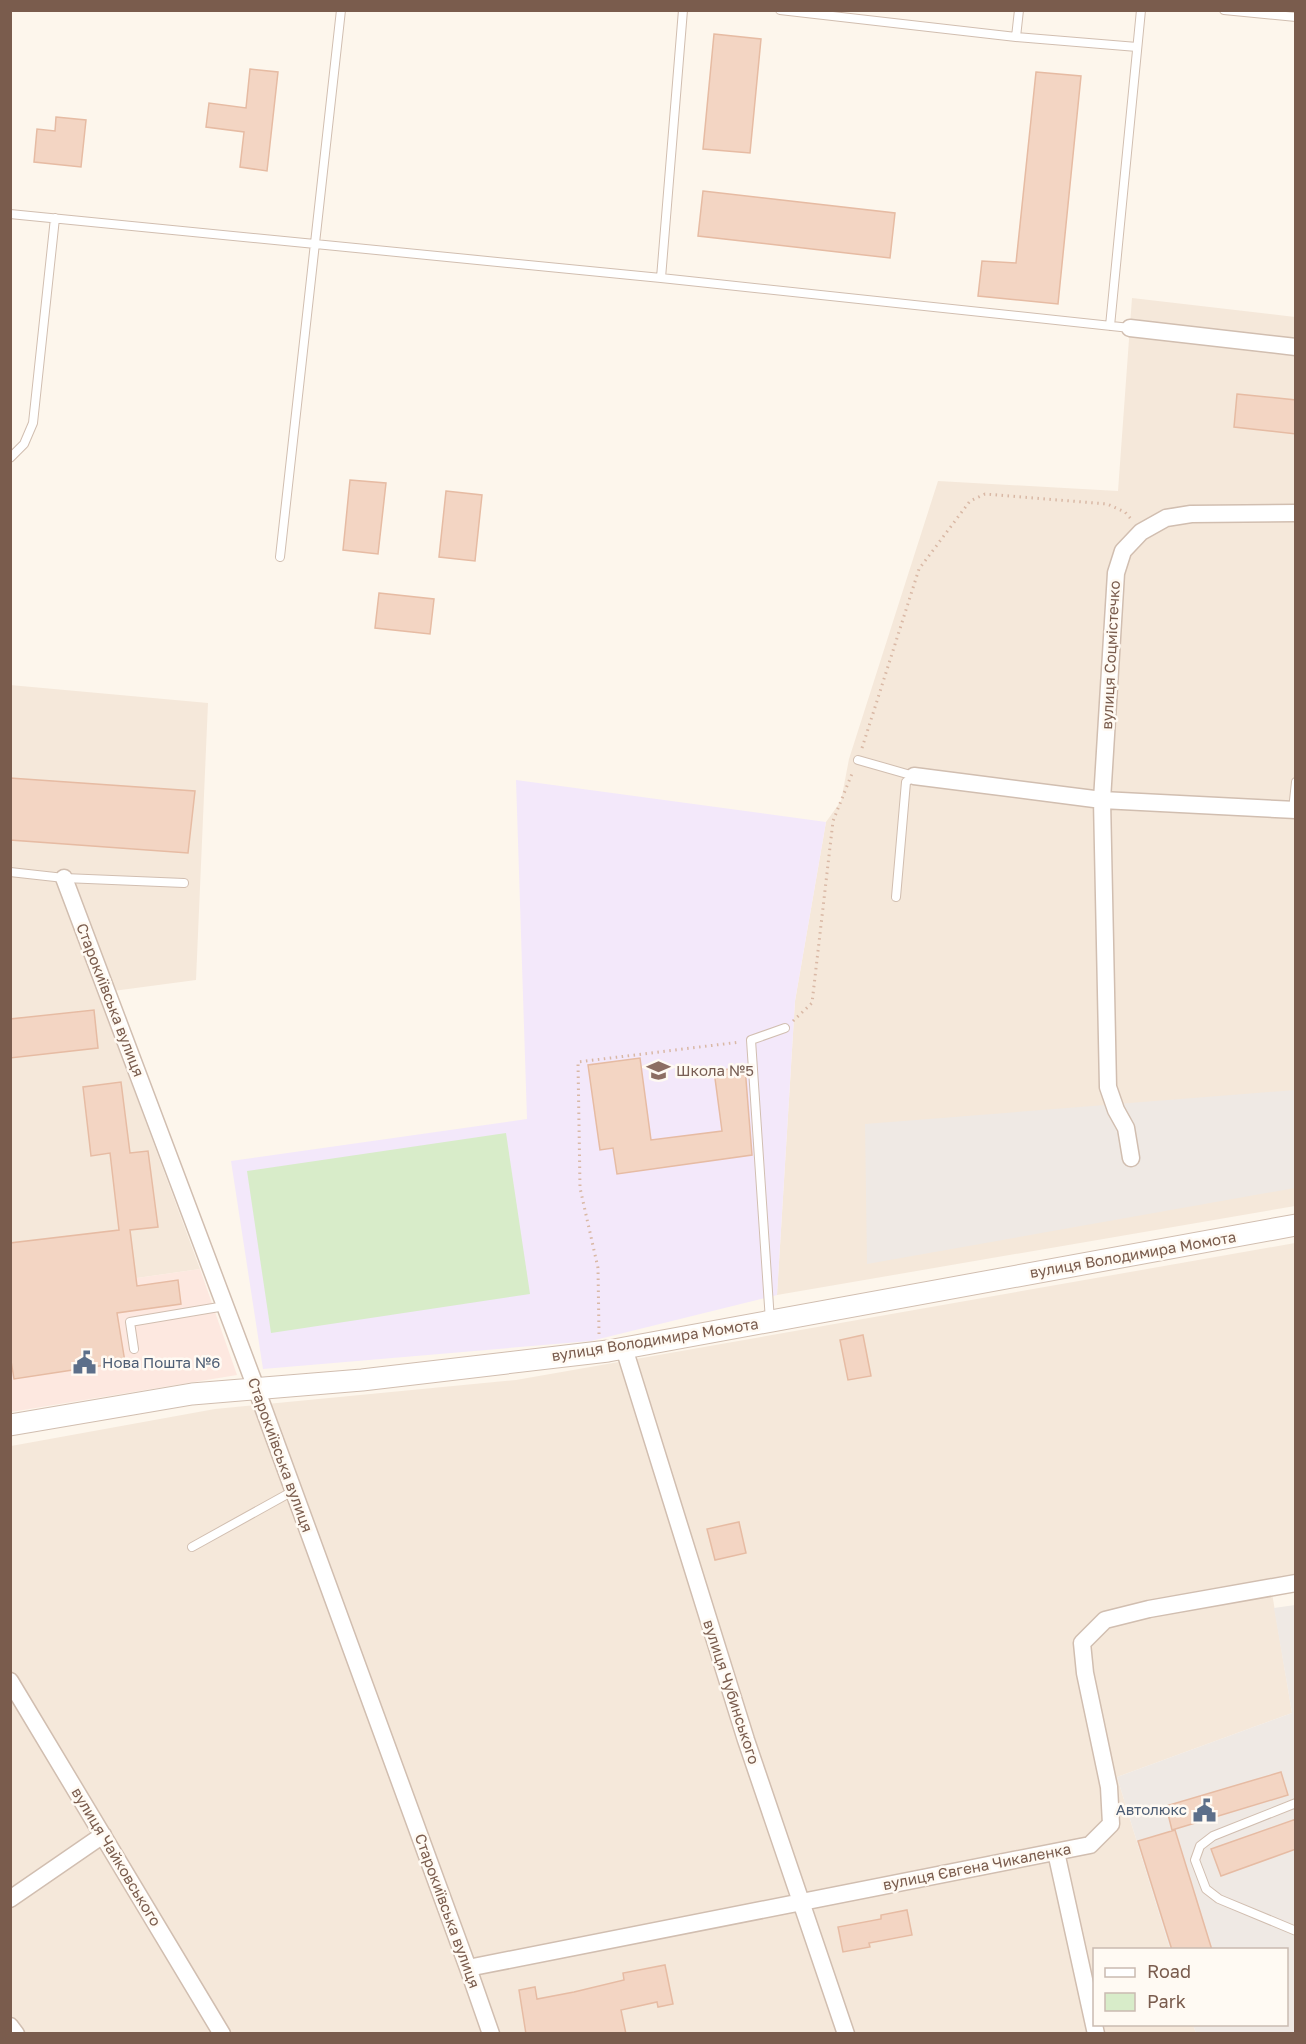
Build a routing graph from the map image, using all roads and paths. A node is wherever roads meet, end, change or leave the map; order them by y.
1 (341, 10) edge
2 (682, 10) edge
3 (780, 10) edge
4 (1019, 10) edge
5 (1141, 10) edge
6 (1224, 10) edge
7 (1296, 17) edge
8 (1016, 37) junction
9 (1137, 47) junction
10 (10, 214) edge
11 (55, 218) junction
12 (315, 244) junction
13 (661, 278) junction
14 (1110, 326) junction
15 (1130, 328) joint
16 (1296, 347) edge
17 (10, 458) edge
18 (1296, 513) edge
19 (1141, 532) junction
20 (280, 557) dead end
21 (858, 760) junction
22 (914, 776) junction
23 (1296, 782) edge
24 (1102, 800) junction
25 (1294, 810) edge
26 (10, 872) edge
27 (64, 878) junction
28 (184, 883) dead end
29 (896, 897) dead end
30 (785, 1028) joint
31 (751, 1040) junction
32 (1131, 1158) dead end
33 (1296, 1225) edge
34 (225, 1305) junction
35 (770, 1321) junction
36 (624, 1348) junction
37 (134, 1349) dead end
38 (600, 1352) junction
39 (256, 1388) junction
40 (10, 1425) edge
41 (293, 1491) junction
42 (192, 1547) dead end
43 (1296, 1583) edge
44 (10, 1681) edge
45 (1296, 1803) edge
46 (103, 1835) junction
47 (1056, 1852) junction
48 (10, 1899) edge
49 (800, 1902) junction
50 (1296, 1931) edge
51 (468, 1968) junction
52 (1093, 2020) edge
53 (10, 2026) edge
54 (16, 2034) edge
55 (222, 2034) edge
56 (490, 2034) edge
57 (846, 2034) edge

1 - 12 lane
2 - 13 lane
3 - 8 lane
4 - 8 lane
5 - 9 lane
6 - 7 lane
8 - 9 lane
9 - 14 lane
10 - 11 lane
11 - 12 lane
11 - 17 lane
12 - 13 lane
12 - 20 lane
13 - 14 lane
14 - 15 lane
15 - 16 street
18 - 19 street, вулиця Соцмістечко
19 - 21 path
19 - 24 street, вулиця Соцмістечко
21 - 22 lane
21 - 30 path
22 - 24 street
22 - 29 lane
23 - 25 lane
24 - 25 street
24 - 32 street, вулиця Соцмістечко
26 - 27 lane
27 - 28 lane
27 - 34 street, Старокиївська вулиця
30 - 31 lane
31 - 35 lane
31 - 38 path
33 - 35 street, вулиця Володимира Момота
34 - 37 lane
34 - 39 street, Старокиївська вулиця
35 - 36 street, вулиця Володимира Момота
36 - 38 street, вулиця Володимира Момота
36 - 49 street, вулиця Чубинського
38 - 39 street, вулиця Володимира Момота
39 - 40 street, вулиця Володимира Момота
39 - 41 street, Старокиївська вулиця
41 - 42 lane
41 - 51 street, Старокиївська вулиця
43 - 47 street, вулиця Євгена Чикаленка
44 - 46 street, вулиця Чайковського
45 - 50 lane
46 - 48 street
46 - 55 street, вулиця Чайковського
47 - 49 street, вулиця Євгена Чикаленка
47 - 52 street
49 - 51 street, вулиця Євгена Чикаленка
49 - 57 street, вулиця Чубинського
51 - 56 street, Старокиївська вулиця
53 - 54 street

